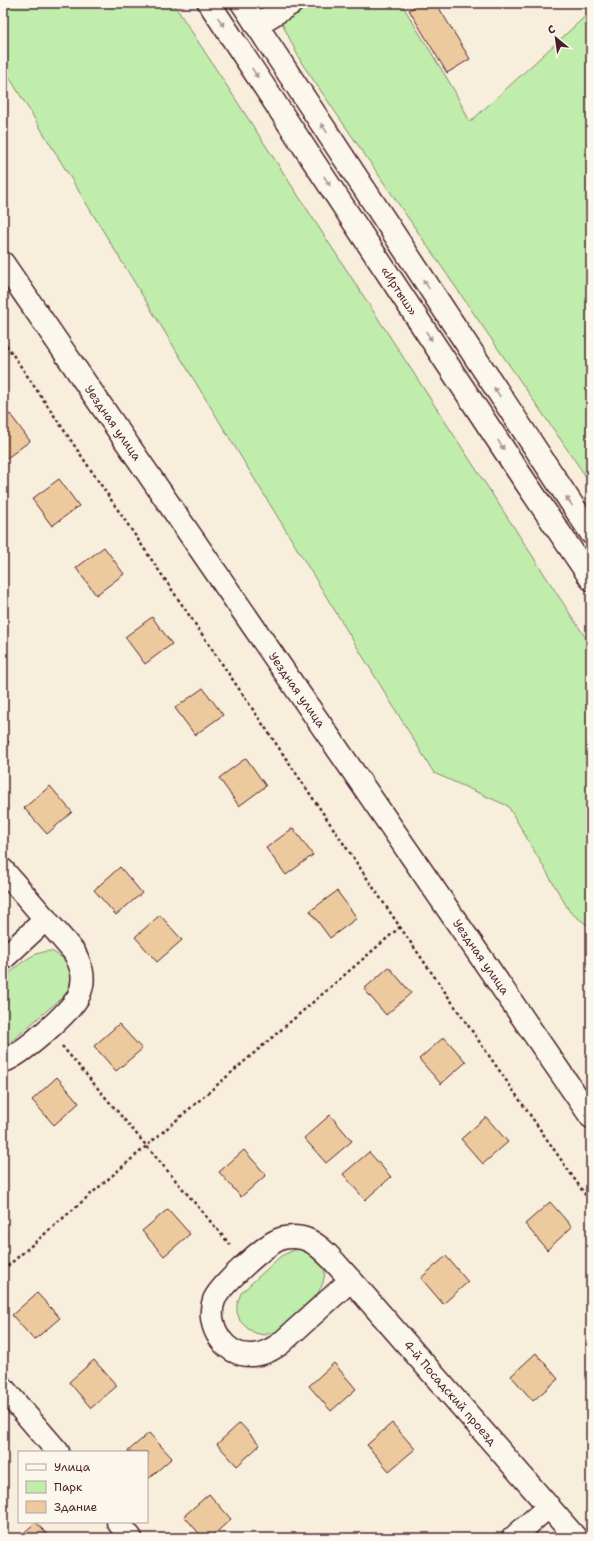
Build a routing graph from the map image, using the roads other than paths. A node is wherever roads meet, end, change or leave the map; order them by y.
1 (209, 3) edge
2 (242, 3) edge
3 (292, 3) edge
4 (256, 25) junction
5 (3, 263) edge
6 (591, 533) edge
7 (591, 579) edge
8 (3, 870) edge
9 (46, 920) junction
10 (3, 959) edge
11 (3, 1061) edge
12 (591, 1117) edge
13 (351, 1280) junction
14 (3, 1388) edge
15 (57, 1451) edge
16 (549, 1506) junction
17 (119, 1523) edge
18 (132, 1538) edge
19 (513, 1538) edge
20 (576, 1538) edge

1 -> 7 main road, «Иртыш»
2 - 4 main road
3 - 4 main road
6 -> 4 main road
5 - 12 main road, Уездная улица
8 - 9 main road
9 - 10 main road
9 - 11 main road
13 - 13 main road, 4-й Посадский проезд
13 - 16 main road, 4-й Посадский проезд
14 - 15 main road
16 - 19 main road
16 - 20 main road, 4-й Посадский проезд
17 - 18 main road

